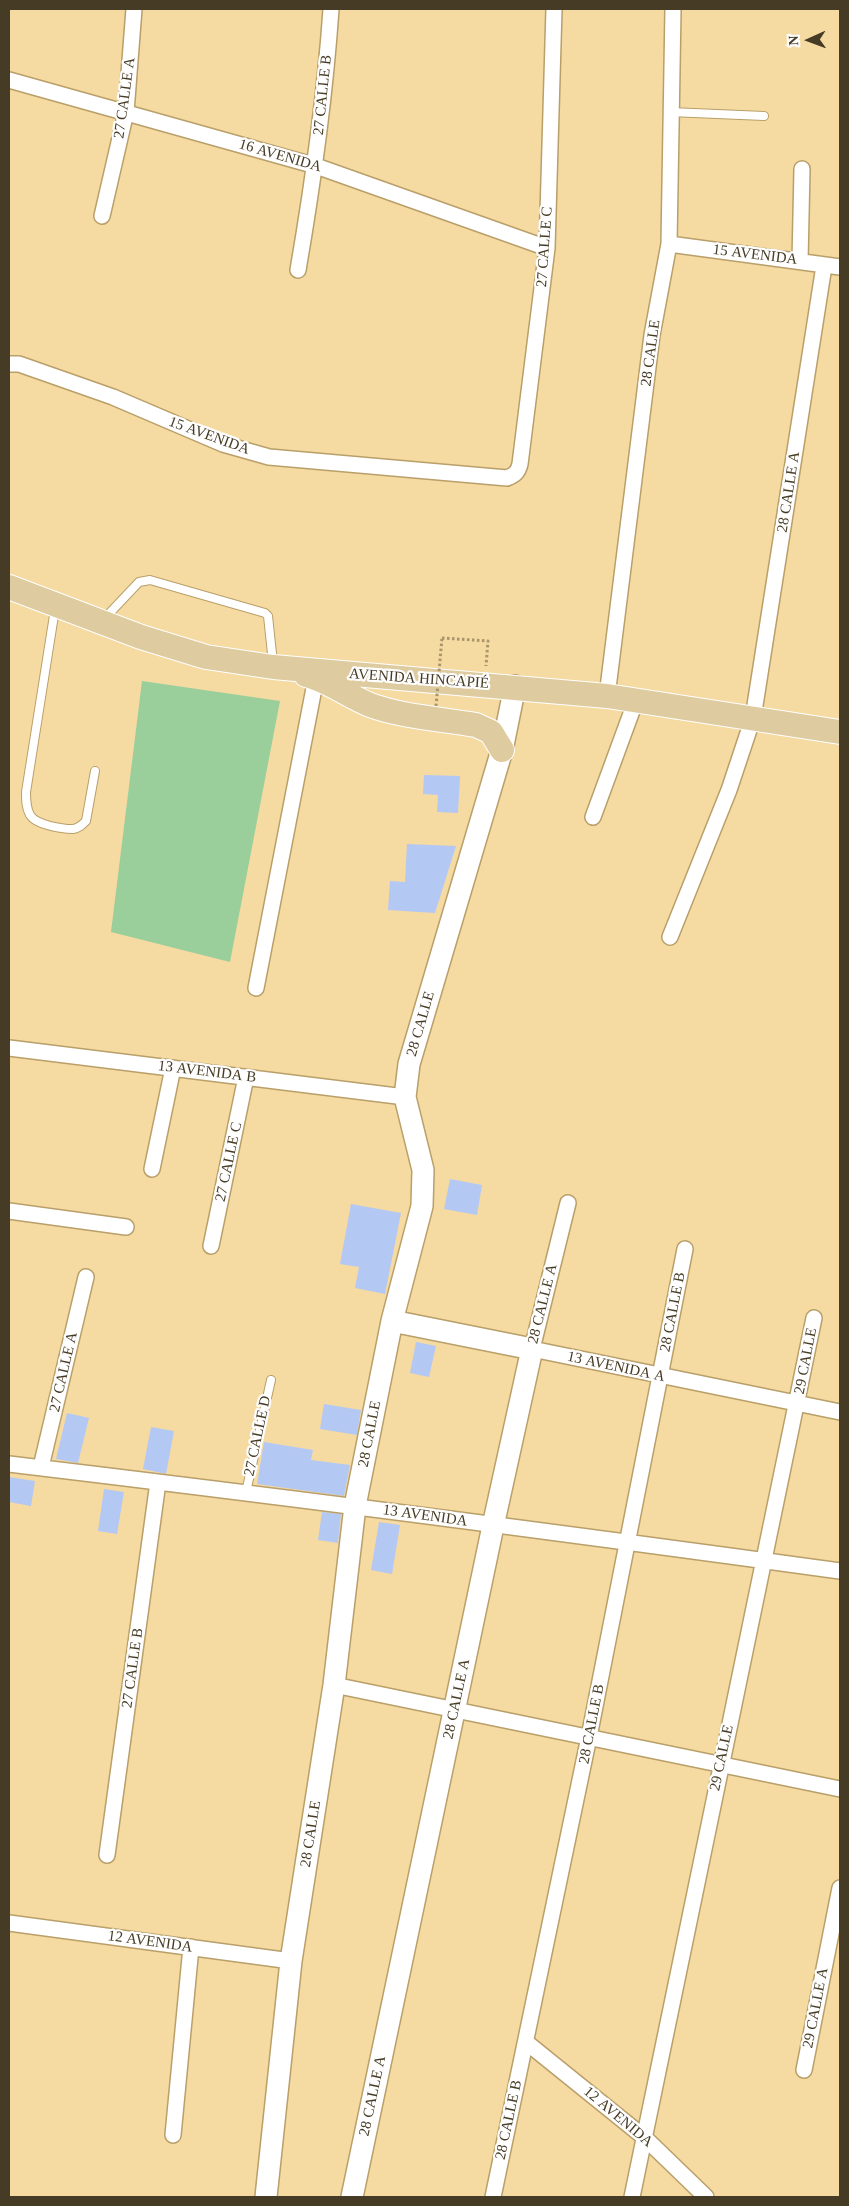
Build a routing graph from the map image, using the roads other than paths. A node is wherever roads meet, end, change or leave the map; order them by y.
1 (134, 9) edge
2 (331, 9) edge
3 (554, 9) edge
4 (672, 9) edge
5 (9, 80) edge
6 (126, 112) junction
7 (670, 112) junction
8 (764, 116) dead end
9 (316, 166) junction
10 (802, 169) dead end
11 (102, 216) dead end
12 (669, 244) junction
13 (547, 248) junction
14 (800, 261) junction
15 (824, 266) junction
16 (840, 267) edge
17 (298, 270) dead end
18 (9, 364) edge
19 (507, 478) joint
20 (9, 587) edge
21 (56, 604) junction
22 (101, 622) junction
23 (276, 668) junction
24 (316, 678) junction
25 (515, 686) junction
26 (607, 696) junction
27 (636, 700) junction
28 (753, 718) junction
29 (840, 732) edge
30 (502, 750) junction
31 (95, 771) dead end
32 (593, 817) dead end
33 (670, 937) dead end
34 (256, 988) dead end
35 (9, 1048) edge
36 (174, 1068) junction
37 (246, 1077) junction
38 (406, 1097) junction
39 (152, 1169) dead end
40 (568, 1203) dead end
41 (9, 1211) edge
42 (126, 1227) dead end
43 (211, 1246) dead end
44 (685, 1250) dead end
45 (86, 1277) dead end
46 (814, 1318) dead end
47 (392, 1320) junction
48 (532, 1349) junction
49 (660, 1376) junction
50 (270, 1380) dead end
51 (797, 1404) junction
52 (840, 1412) edge
53 (9, 1464) edge
54 (41, 1467) junction
55 (158, 1482) junction
56 (246, 1492) junction
57 (356, 1506) junction
58 (493, 1526) junction
59 (628, 1542) junction
60 (763, 1560) junction
61 (840, 1571) edge
62 (334, 1685) junction
63 (454, 1710) junction
64 (589, 1737) junction
65 (721, 1764) junction
66 (840, 1789) edge
67 (107, 1855) dead end
68 (840, 1888) edge
69 (9, 1923) edge
70 (191, 1947) junction
71 (291, 1961) junction
72 (526, 2042) junction
73 (804, 2070) dead end
74 (173, 2135) dead end
75 (645, 2138) junction
76 (266, 2197) edge
77 (352, 2197) edge
78 (493, 2197) edge
79 (632, 2197) edge
80 (706, 2197) edge

1 - 6 street, 27 CALLE A
2 - 9 street, 27 CALLE B
3 - 13 street, 27 CALLE C
4 - 7 street, 28 CALLE
5 - 6 street, 16 AVENIDA
6 - 9 street, 16 AVENIDA
6 - 11 street, 27 CALLE A
7 - 8 lane
7 - 12 street, 28 CALLE
9 - 13 street, 16 AVENIDA
9 - 17 street, 27 CALLE B
10 - 14 street
12 - 14 street, 15 AVENIDA
12 - 26 street, 28 CALLE
13 - 19 street, 27 CALLE C
14 - 15 street, 15 AVENIDA
15 - 16 street, 15 AVENIDA
15 - 28 street, 28 CALLE A
18 - 19 street, 15 AVENIDA
20 - 21 main road, AVENIDA HINCAPIÉ
21 - 22 main road, AVENIDA HINCAPIÉ
21 - 31 lane
22 - 23 main road, AVENIDA HINCAPIÉ
22 - 23 lane
23 - 24 main road
23 - 25 main road, AVENIDA HINCAPIÉ
24 - 30 main road
24 - 34 street
25 - 26 main road, AVENIDA HINCAPIÉ
25 - 30 main road, 28 CALLE
26 - 27 main road, AVENIDA HINCAPIÉ
27 - 28 main road, AVENIDA HINCAPIÉ
27 - 32 street
28 - 29 main road, AVENIDA HINCAPIÉ
28 - 33 street, 28 CALLE A
30 - 38 main road, 28 CALLE
35 - 36 street, 13 AVENIDA B
36 - 37 street, 13 AVENIDA B
36 - 39 street
37 - 38 street, 13 AVENIDA B
37 - 43 street, 27 CALLE C
38 - 47 main road, 28 CALLE
40 - 48 street, 28 CALLE A
41 - 42 street
44 - 49 street, 28 CALLE B
45 - 54 street, 27 CALLE A
46 - 51 street, 29 CALLE
47 - 48 main road, 13 AVENIDA A
47 - 57 main road, 28 CALLE
48 - 49 street, 13 AVENIDA A
48 - 58 main road, 28 CALLE A
49 - 51 street, 13 AVENIDA A
49 - 59 street, 28 CALLE B
50 - 56 lane, 27 CALLE D
51 - 52 street, 13 AVENIDA A
51 - 60 street, 29 CALLE
53 - 54 street, 13 AVENIDA
54 - 55 street, 13 AVENIDA
55 - 56 street, 13 AVENIDA
55 - 67 street, 27 CALLE B
56 - 57 street, 13 AVENIDA
57 - 58 street, 13 AVENIDA
57 - 62 main road, 28 CALLE
58 - 59 street, 13 AVENIDA
58 - 63 main road, 28 CALLE A
59 - 60 street, 13 AVENIDA
59 - 64 street, 28 CALLE B
60 - 61 street, 13 AVENIDA
60 - 65 street, 29 CALLE
62 - 63 street
62 - 71 main road, 28 CALLE
63 - 64 street
63 - 77 main road, 28 CALLE A
64 - 65 street
64 - 72 street, 28 CALLE B
65 - 66 street
65 - 75 street, 29 CALLE
68 - 73 street, 29 CALLE A
69 - 70 street, 12 AVENIDA
70 - 71 street, 12 AVENIDA
70 - 74 street
71 - 76 main road, 28 CALLE
72 - 75 street, 12 AVENIDA
72 - 78 street, 28 CALLE B
75 - 79 street, 29 CALLE
75 - 80 street, 12 AVENIDA

